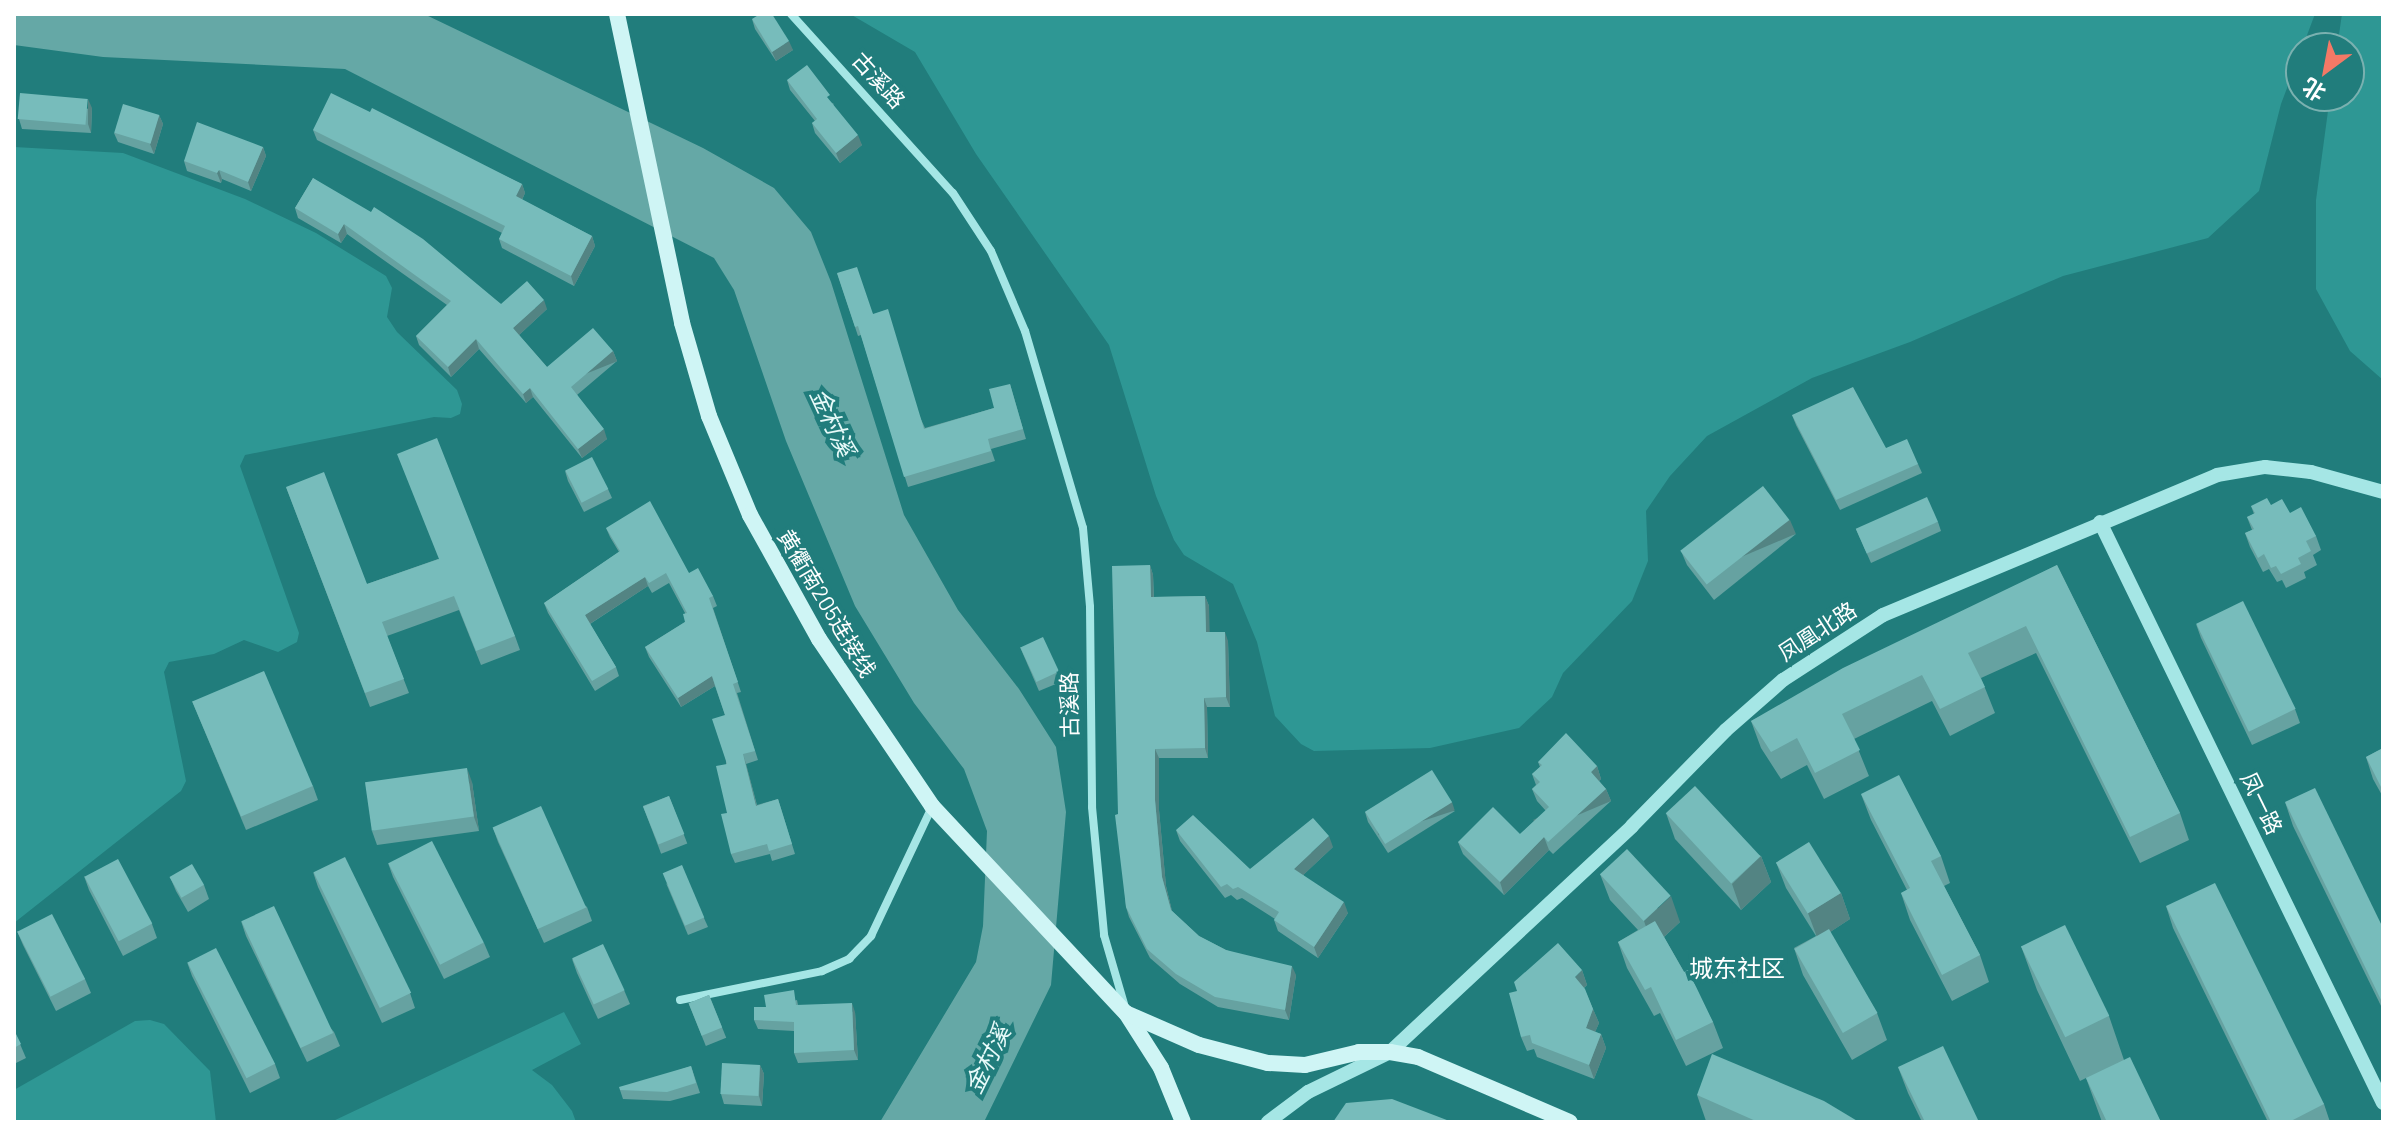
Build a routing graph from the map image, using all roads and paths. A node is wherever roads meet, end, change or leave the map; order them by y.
1 (617, 14) edge
2 (791, 14) edge
3 (2383, 492) edge
4 (2100, 522) junction
5 (932, 806) junction
6 (680, 1000) dead end
7 (1126, 1013) junction
8 (1390, 1052) junction
9 (2383, 1103) edge
10 (1183, 1122) edge
11 (1268, 1122) edge
12 (1570, 1122) edge

1 - 5 main road, 黄衢南205连接线
2 - 7 street, 古溪路
3 - 4 street, 凤凰北路
4 - 8 street, 凤凰北路
4 - 9 street, 凤一路
5 - 6 street
5 - 7 main road, 黄衢南205连接线
7 - 8 main road
7 - 10 main road, 黄衢南205连接线
8 - 11 street, 凤凰北路
8 - 12 main road

